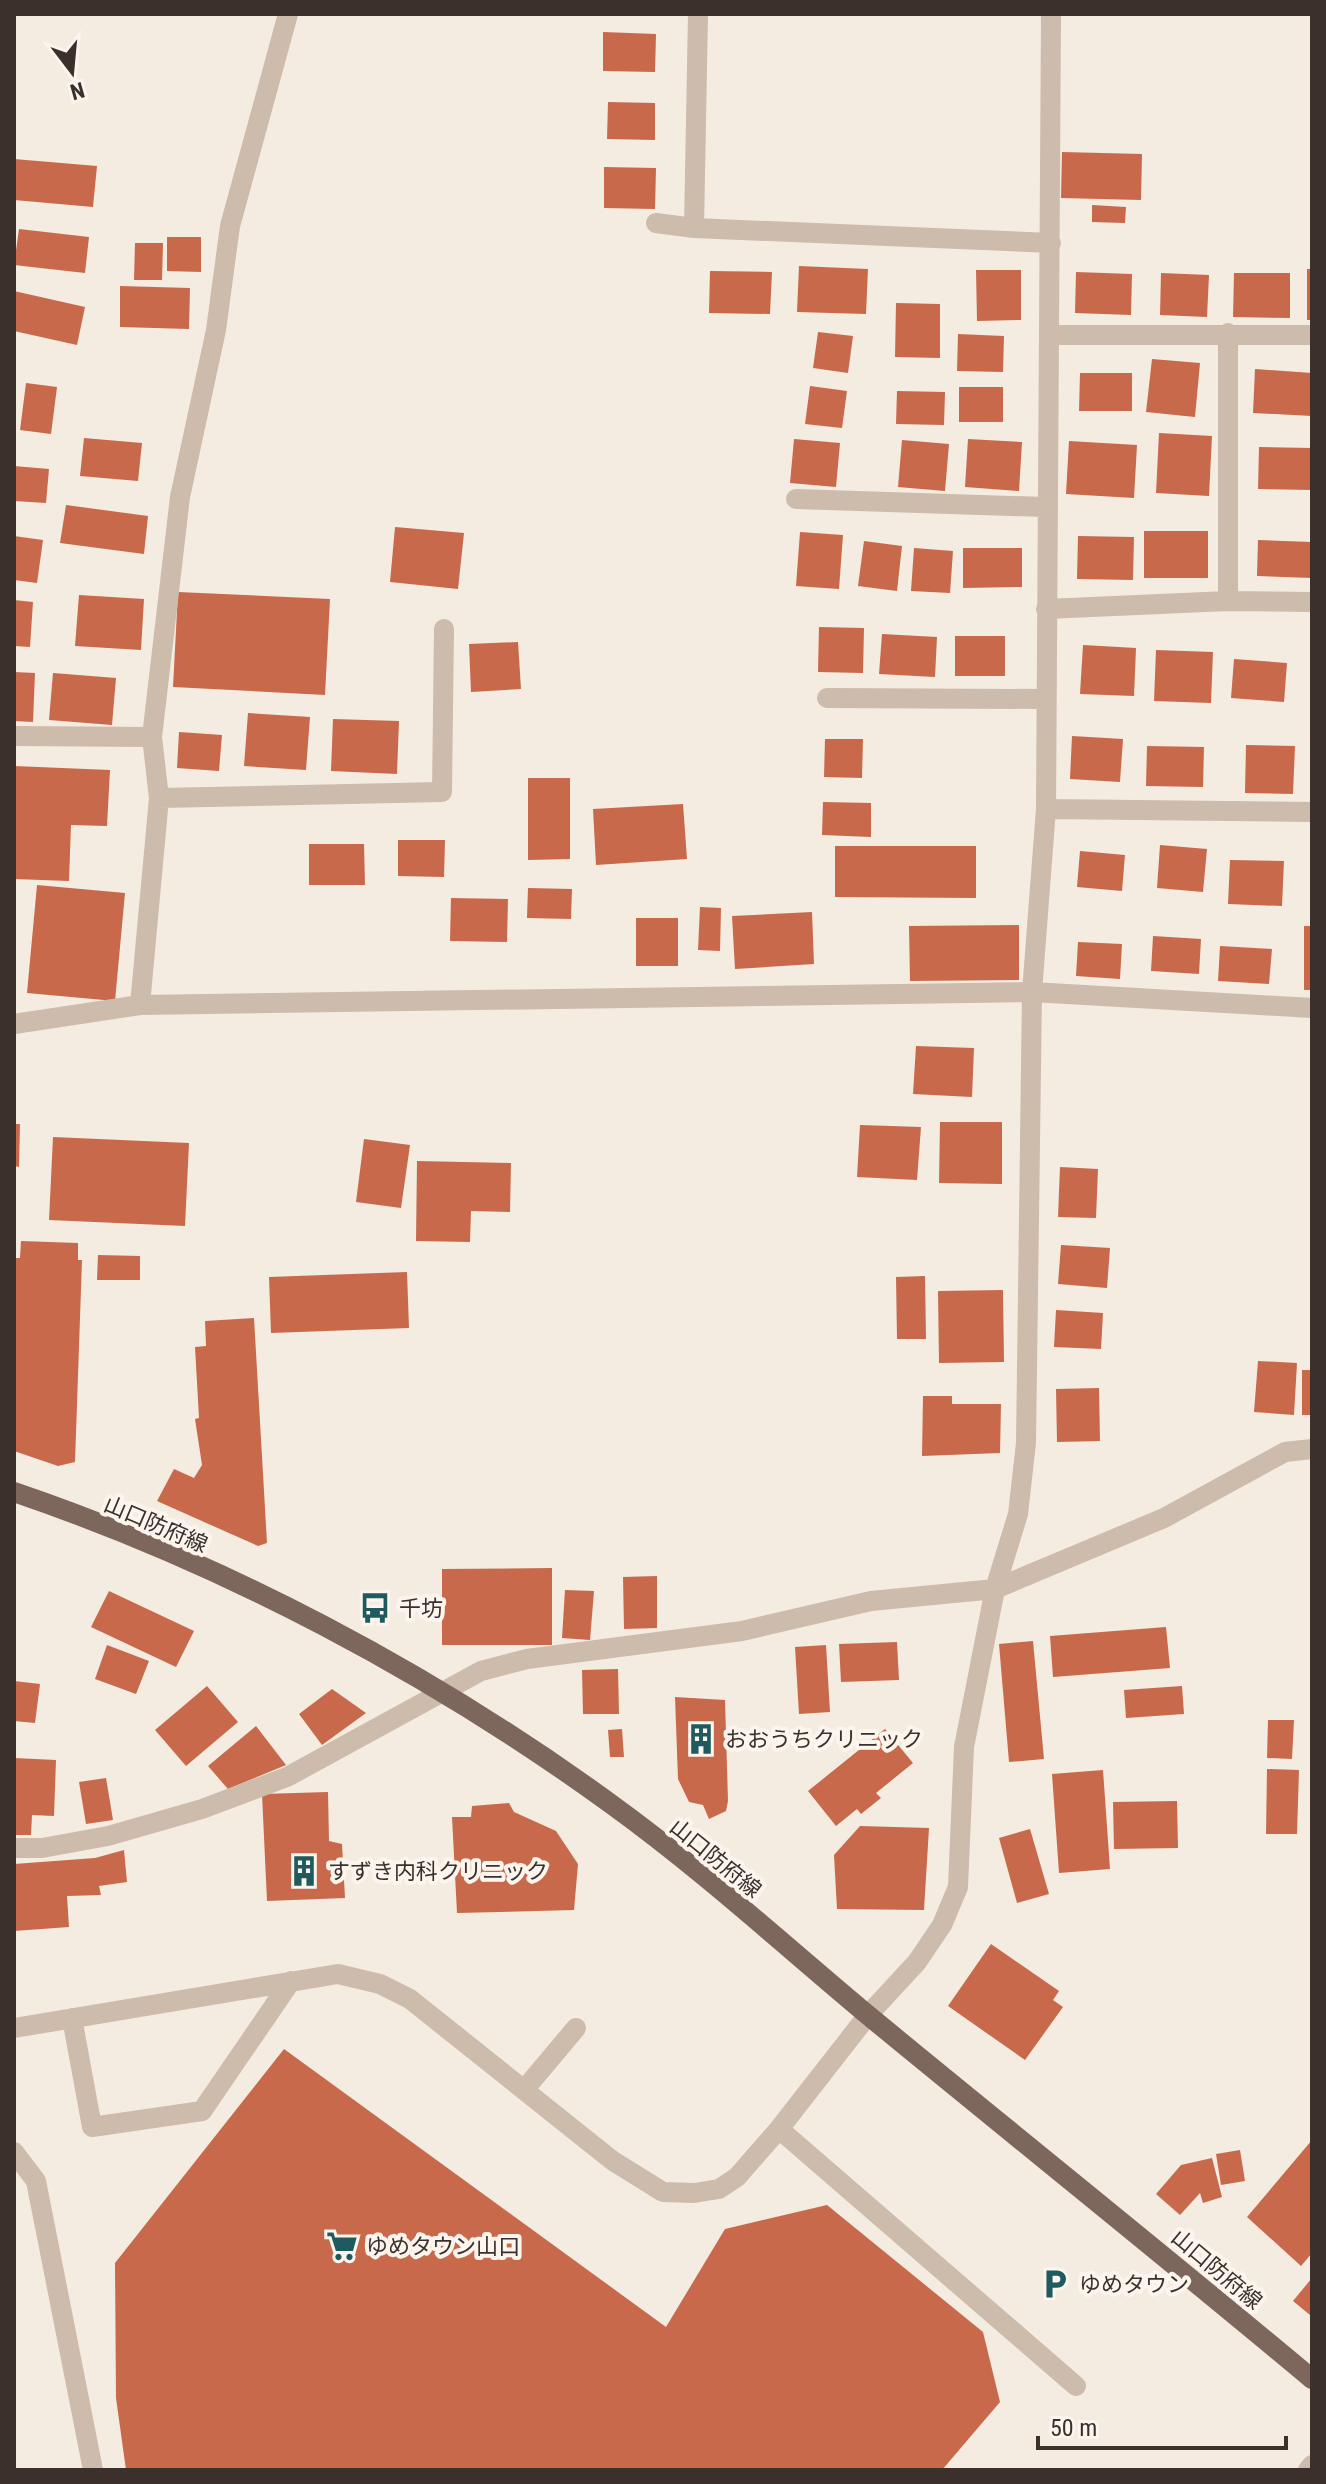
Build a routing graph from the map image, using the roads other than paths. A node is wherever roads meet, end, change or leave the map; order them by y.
1 (288, 14) edge
2 (698, 14) edge
3 (1051, 14) edge
4 (656, 223) dead end
5 (694, 228) junction
6 (1051, 243) junction
7 (1228, 333) junction
8 (1052, 335) junction
9 (1312, 335) edge
10 (796, 499) dead end
11 (1045, 507) junction
12 (1228, 601) junction
13 (1312, 602) edge
14 (1046, 609) junction
15 (444, 629) dead end
16 (827, 698) dead end
17 (1045, 699) junction
18 (14, 736) edge
19 (152, 737) junction
20 (159, 798) junction
21 (1046, 809) junction
22 (1312, 812) edge
23 (1032, 992) junction
24 (140, 1005) junction
25 (1312, 1008) edge
26 (14, 1024) edge
27 (1312, 1449) edge
28 (14, 1492) edge
29 (995, 1589) junction
30 (439, 1691) junction
31 (14, 1848) edge
32 (291, 1981) junction
33 (868, 2015) junction
34 (72, 2018) junction
35 (14, 2028) edge
36 (576, 2028) dead end
37 (524, 2090) junction
38 (779, 2129) junction
39 (14, 2152) edge
40 (1312, 2379) edge
41 (1076, 2386) dead end
42 (1312, 2465) edge
43 (93, 2470) edge
44 (1308, 2470) edge

1 - 19 street
2 - 5 street
3 - 6 street
4 - 5 street
5 - 6 street
6 - 8 street
7 - 8 street
7 - 9 street
7 - 12 street
8 - 11 street
10 - 11 street
11 - 14 street
12 - 13 street
12 - 14 street
14 - 17 street
15 - 20 street
16 - 17 street
17 - 21 street
18 - 19 street
19 - 20 street
20 - 24 street
21 - 22 street
21 - 23 street
23 - 24 street
23 - 25 street
23 - 29 street
24 - 26 street
27 - 29 street
28 - 30 main road, 山口防府線
29 - 30 street
29 - 33 street
30 - 31 street
30 - 33 main road, 山口防府線
32 - 34 street
32 - 34 street
32 - 37 street
33 - 38 street
33 - 40 main road, 山口防府線
34 - 35 street
36 - 37 street
37 - 38 street
38 - 41 street
39 - 43 street
42 - 44 street

